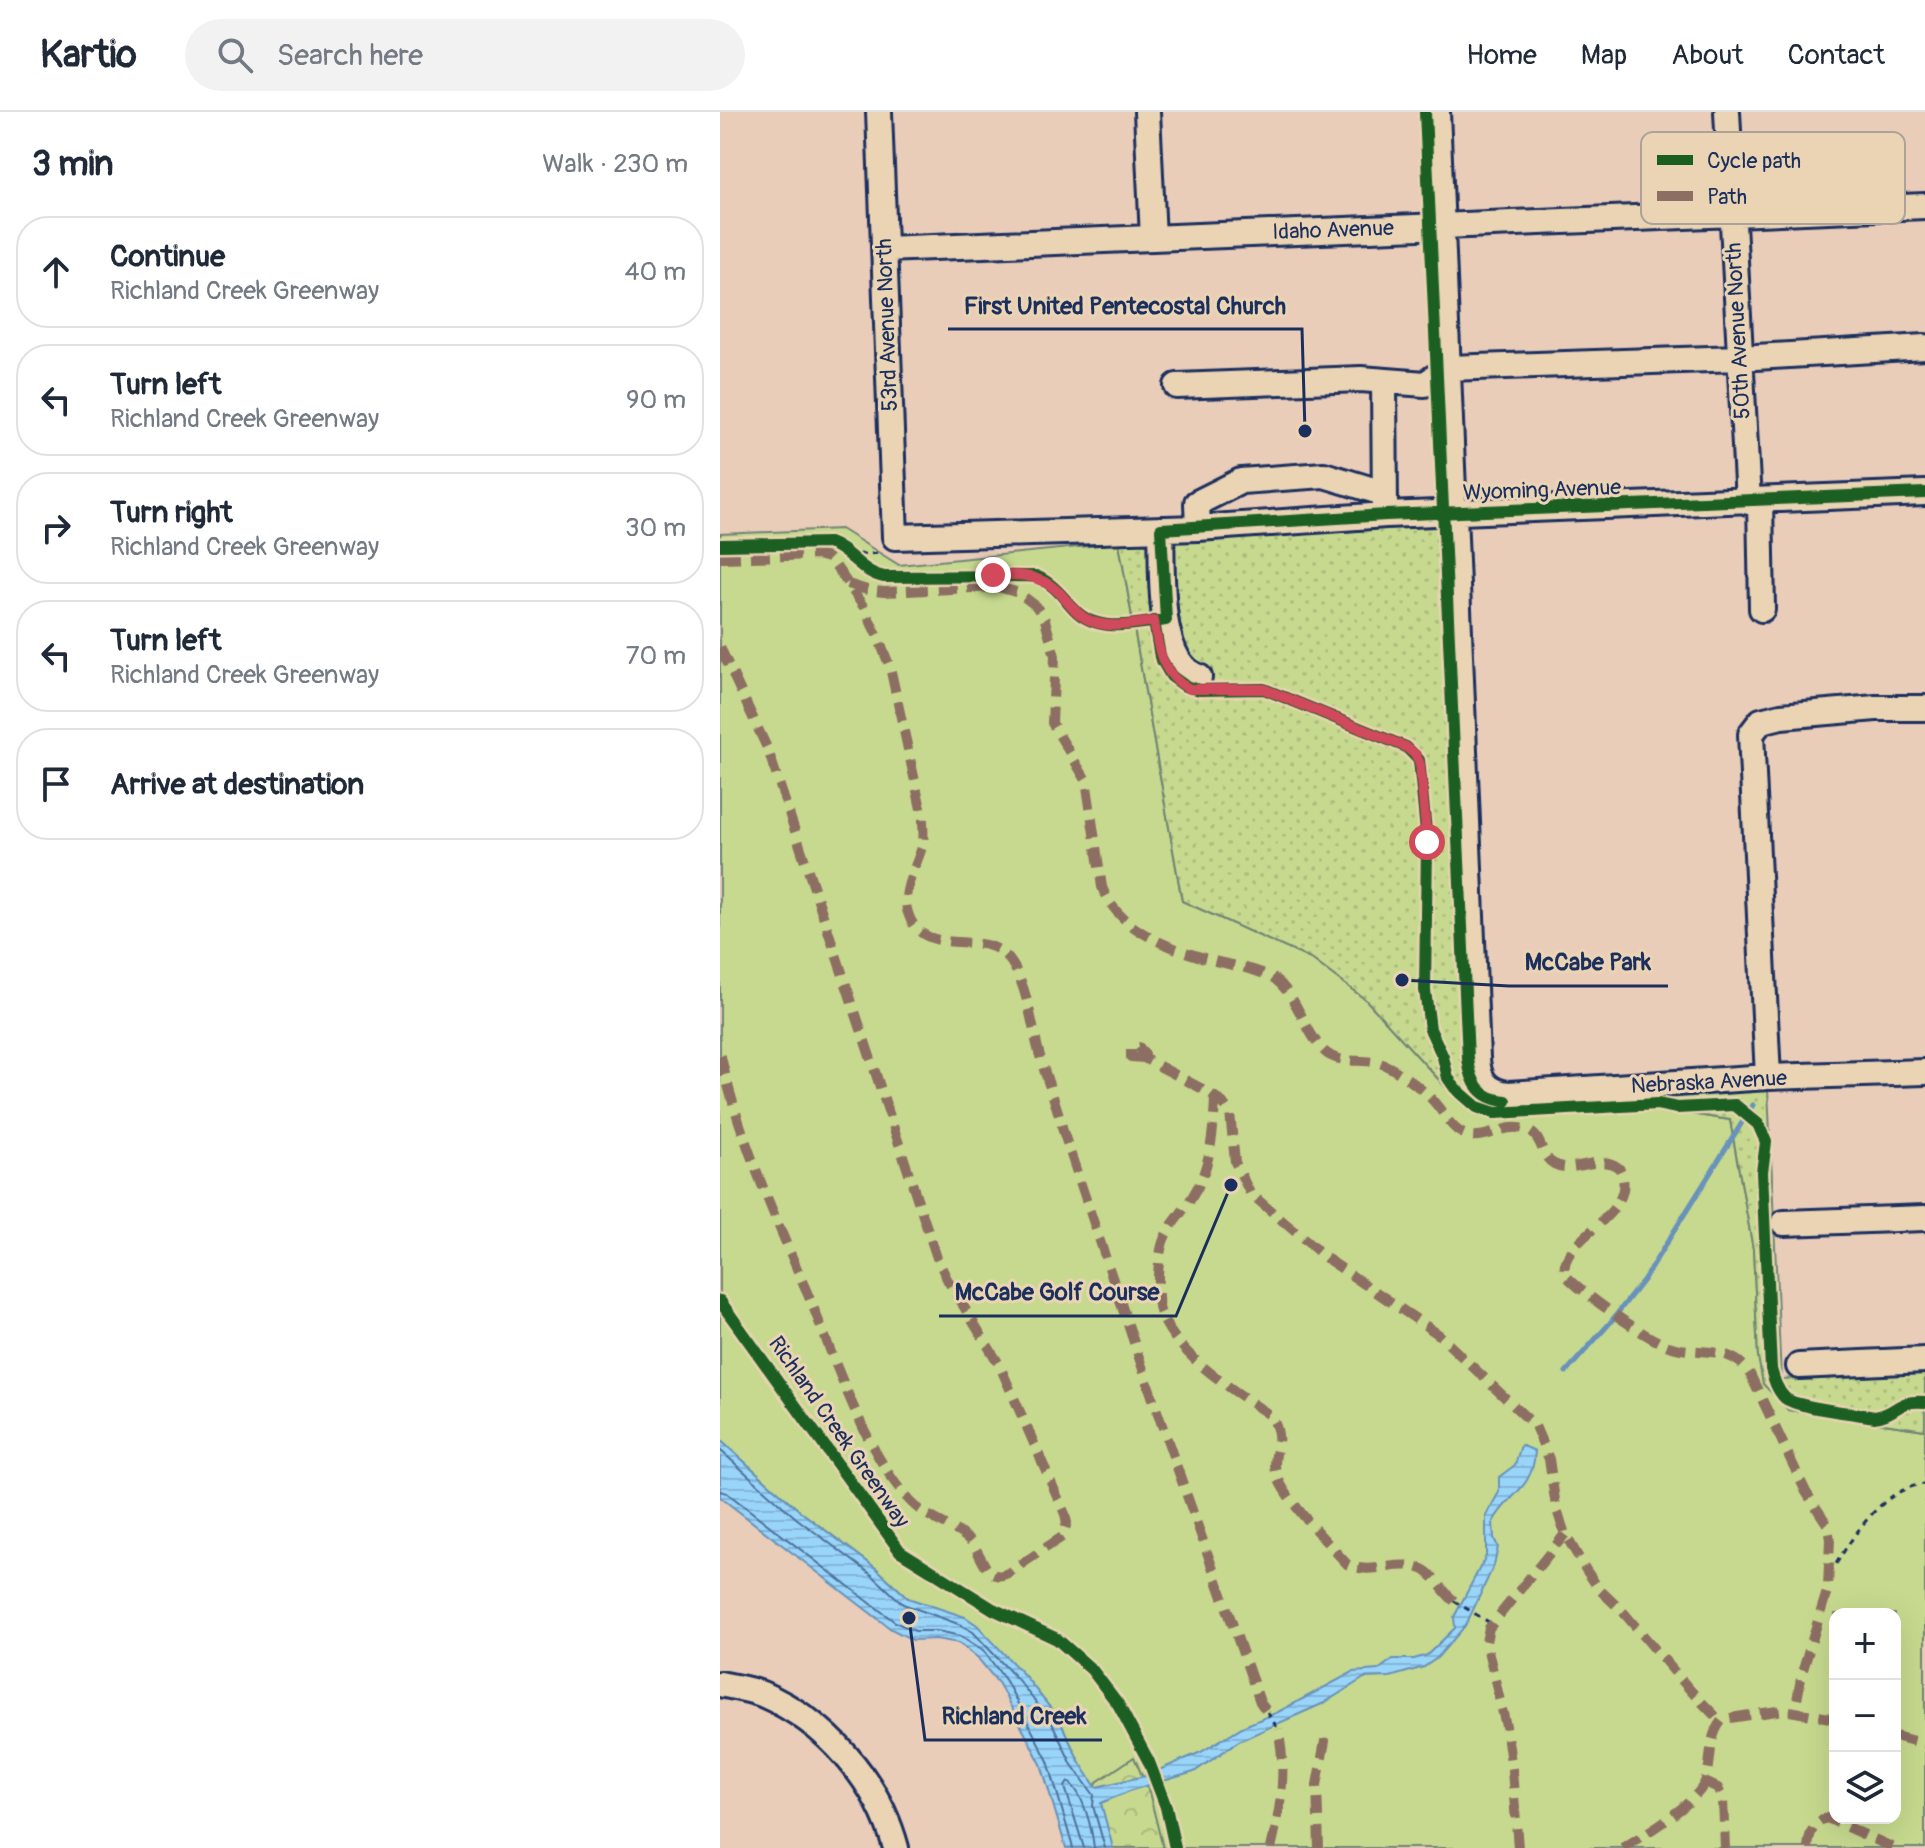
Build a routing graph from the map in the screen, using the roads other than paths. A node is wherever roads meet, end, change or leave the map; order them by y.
1 (879, 112) edge
2 (1147, 112) edge
3 (1437, 112) edge
4 (1727, 112) edge
5 (1728, 132) edge
6 (1925, 206) edge
7 (1905, 207) edge
8 (1641, 219) edge
9 (1733, 224) edge
10 (1442, 226) junction
11 (1153, 238) junction
12 (885, 249) junction
13 (1925, 347) edge
14 (1739, 358) junction
15 (1448, 368) junction
16 (1384, 382) junction
17 (1177, 386) dead end
18 (1925, 493) edge
19 (1754, 502) junction
20 (1384, 504) junction
21 (1453, 514) junction
22 (1198, 528) junction
23 (1161, 529) junction
24 (895, 537) joint
25 (1762, 609) dead end
26 (1199, 677) dead end
27 (1925, 708) edge
28 (1925, 1072) edge
29 (1768, 1077) junction
30 (1925, 1218) edge
31 (1784, 1223) dead end
32 (1925, 1360) edge
33 (1799, 1366) dead end
34 (720, 1684) edge
35 (896, 1848) edge

1 - 12 street, 53rd Avenue North
2 - 11 street
3 - 10 street
4 - 5 street, 50th Avenue North
6 - 7 street, Idaho Avenue
8 - 10 street, Idaho Avenue
9 - 14 street, 50th Avenue North
10 - 11 street, Idaho Avenue
10 - 15 street
11 - 12 street, Idaho Avenue
12 - 24 street, 53rd Avenue North
13 - 14 street
14 - 15 street
14 - 19 street, 50th Avenue North
15 - 16 street
15 - 21 street
16 - 17 street
16 - 20 street
18 - 19 street, Wyoming Avenue
19 - 21 street, Wyoming Avenue
19 - 25 street, 50th Avenue North
20 - 21 street, Wyoming Avenue
20 - 22 street, Wyoming Avenue
20 - 22 street
21 - 29 street, Nebraska Avenue
22 - 23 street, Wyoming Avenue
23 - 24 street, Wyoming Avenue
23 - 26 street
27 - 29 street
28 - 29 street, Nebraska Avenue
30 - 31 street
32 - 33 street
34 - 35 street

